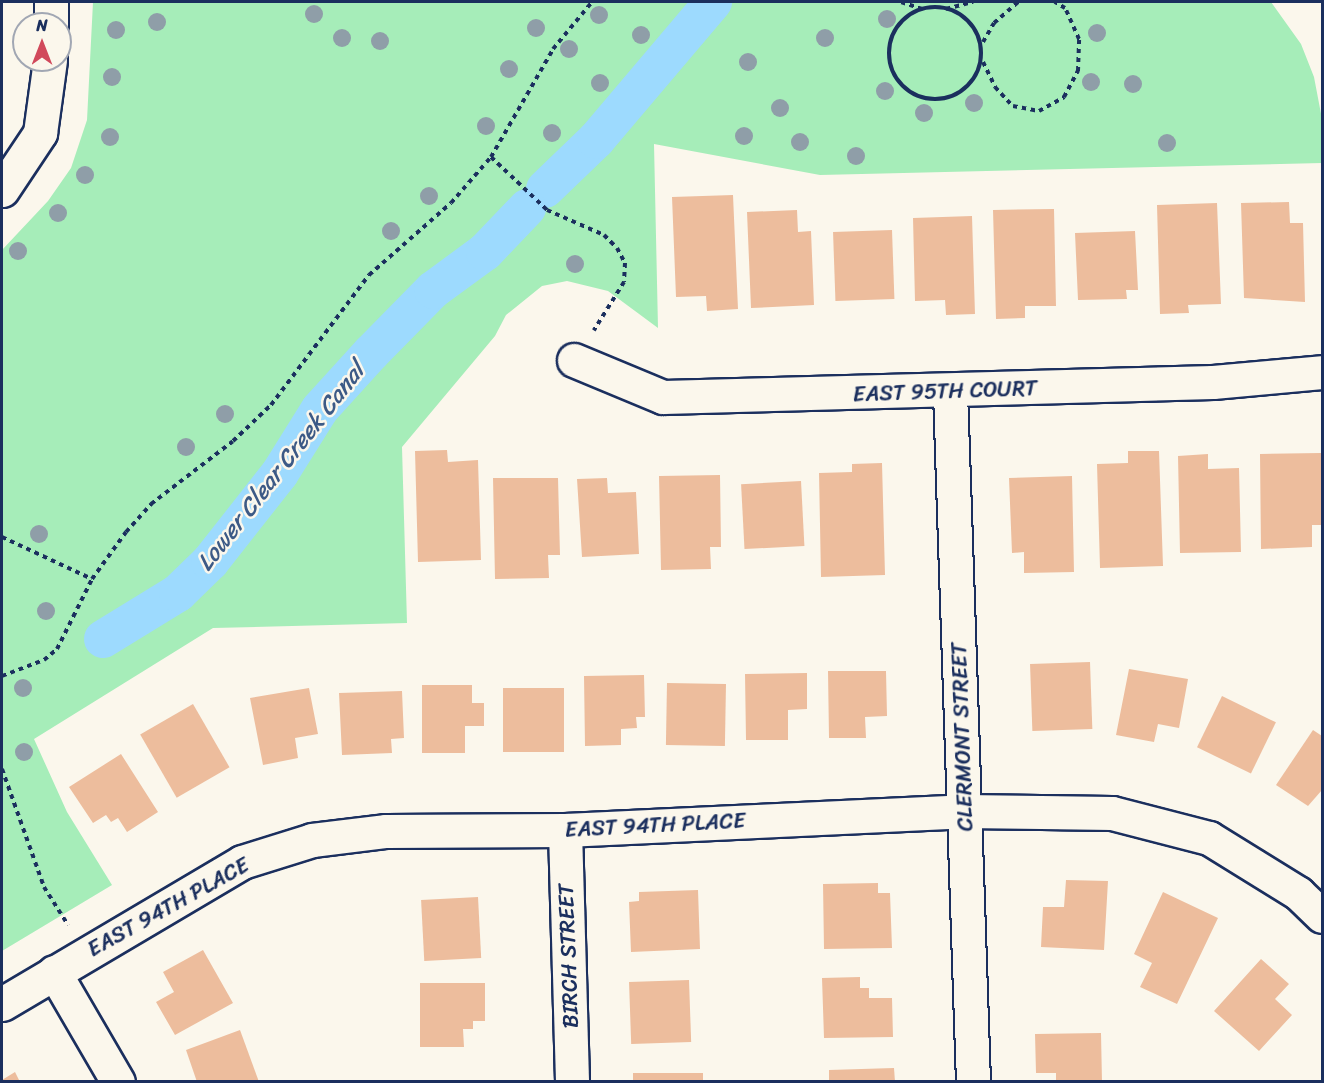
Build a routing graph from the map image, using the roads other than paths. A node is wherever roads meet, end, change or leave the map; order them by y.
1 (48, 72) edge
2 (2, 190) edge
3 (574, 360) road end
4 (1323, 372) edge
5 (950, 392) junction
6 (964, 811) junction
7 (565, 830) junction
8 (1323, 916) edge
9 (54, 972) junction
10 (2, 1004) edge
11 (117, 1082) edge
12 (572, 1082) edge
13 (973, 1082) edge

1 - 2 street
3 - 5 street, EAST 95TH COURT
4 - 5 street, EAST 95TH COURT
5 - 6 street, CLERMONT STREET
6 - 7 street, EAST 94TH PLACE
6 - 8 street, EAST 94TH PLACE
6 - 13 street, CLERMONT STREET
7 - 9 street, EAST 94TH PLACE
7 - 12 street, BIRCH STREET
9 - 10 street, EAST 94TH PLACE
9 - 11 street

